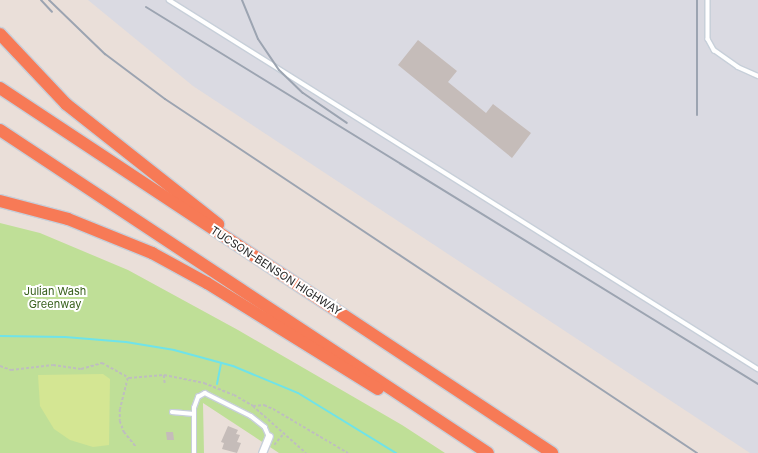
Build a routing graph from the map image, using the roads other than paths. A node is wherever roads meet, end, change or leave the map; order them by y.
1 (169, 0) edge
2 (708, 0) edge
3 (0, 34) edge
4 (758, 76) edge
5 (0, 88) edge
6 (0, 130) edge
7 (0, 201) edge
8 (290, 280) junction
9 (758, 369) edge
10 (172, 412) dead end
11 (194, 414) junction
12 (269, 436) joint
13 (263, 451) edge
14 (194, 453) edge
15 (481, 453) edge
16 (488, 453) edge
17 (552, 453) edge

1 - 9 lane
2 - 4 lane
3 - 8 highway
5 - 8 highway, TUCSON–BENSON HIGHWAY
6 - 16 highway
7 - 15 highway
8 - 17 highway, TUCSON–BENSON HIGHWAY
10 - 11 lane
11 - 12 lane
11 - 14 lane
12 - 13 street

